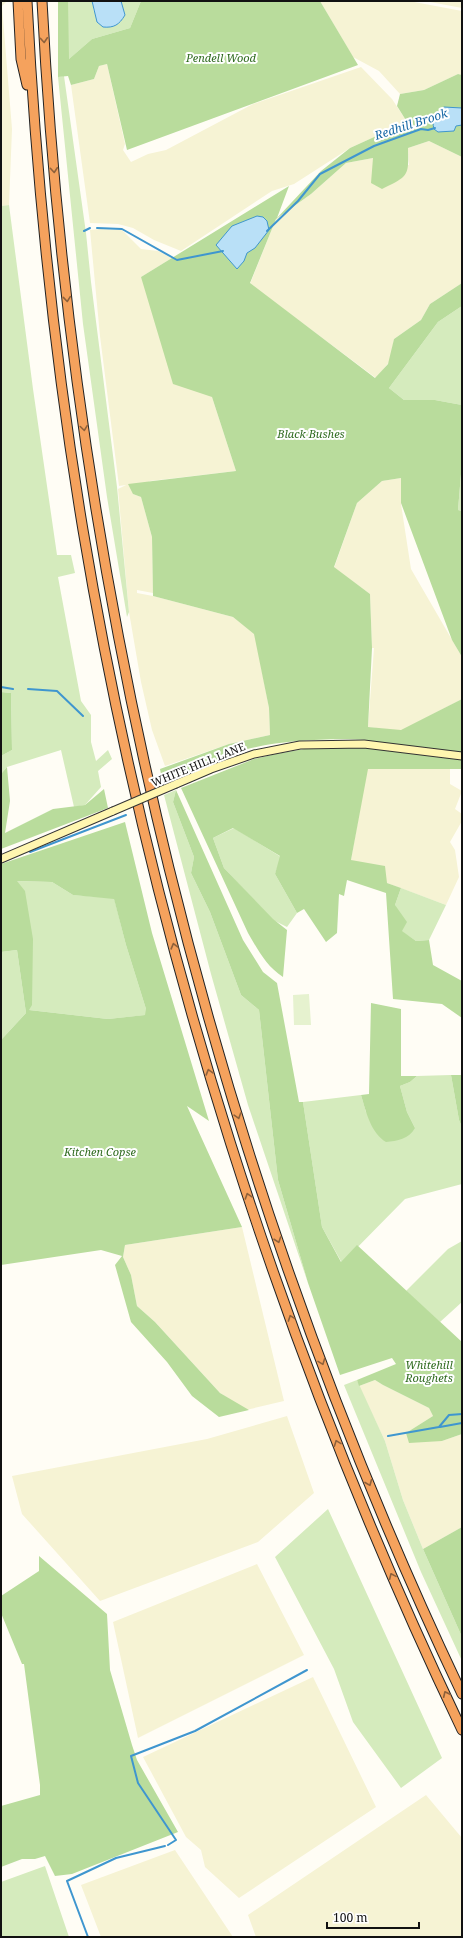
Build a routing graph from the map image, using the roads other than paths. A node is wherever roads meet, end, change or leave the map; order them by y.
1 (18, 1) edge
2 (27, 1) edge
3 (42, 1) edge
4 (34, 114) junction
5 (462, 756) edge
6 (1, 859) edge
7 (462, 1694) edge
8 (462, 1730) edge

1 - 4 highway
2 - 4 highway
3 -> 7 highway
8 -> 4 highway
5 - 6 street, WHITE HILL LANE, bridge

